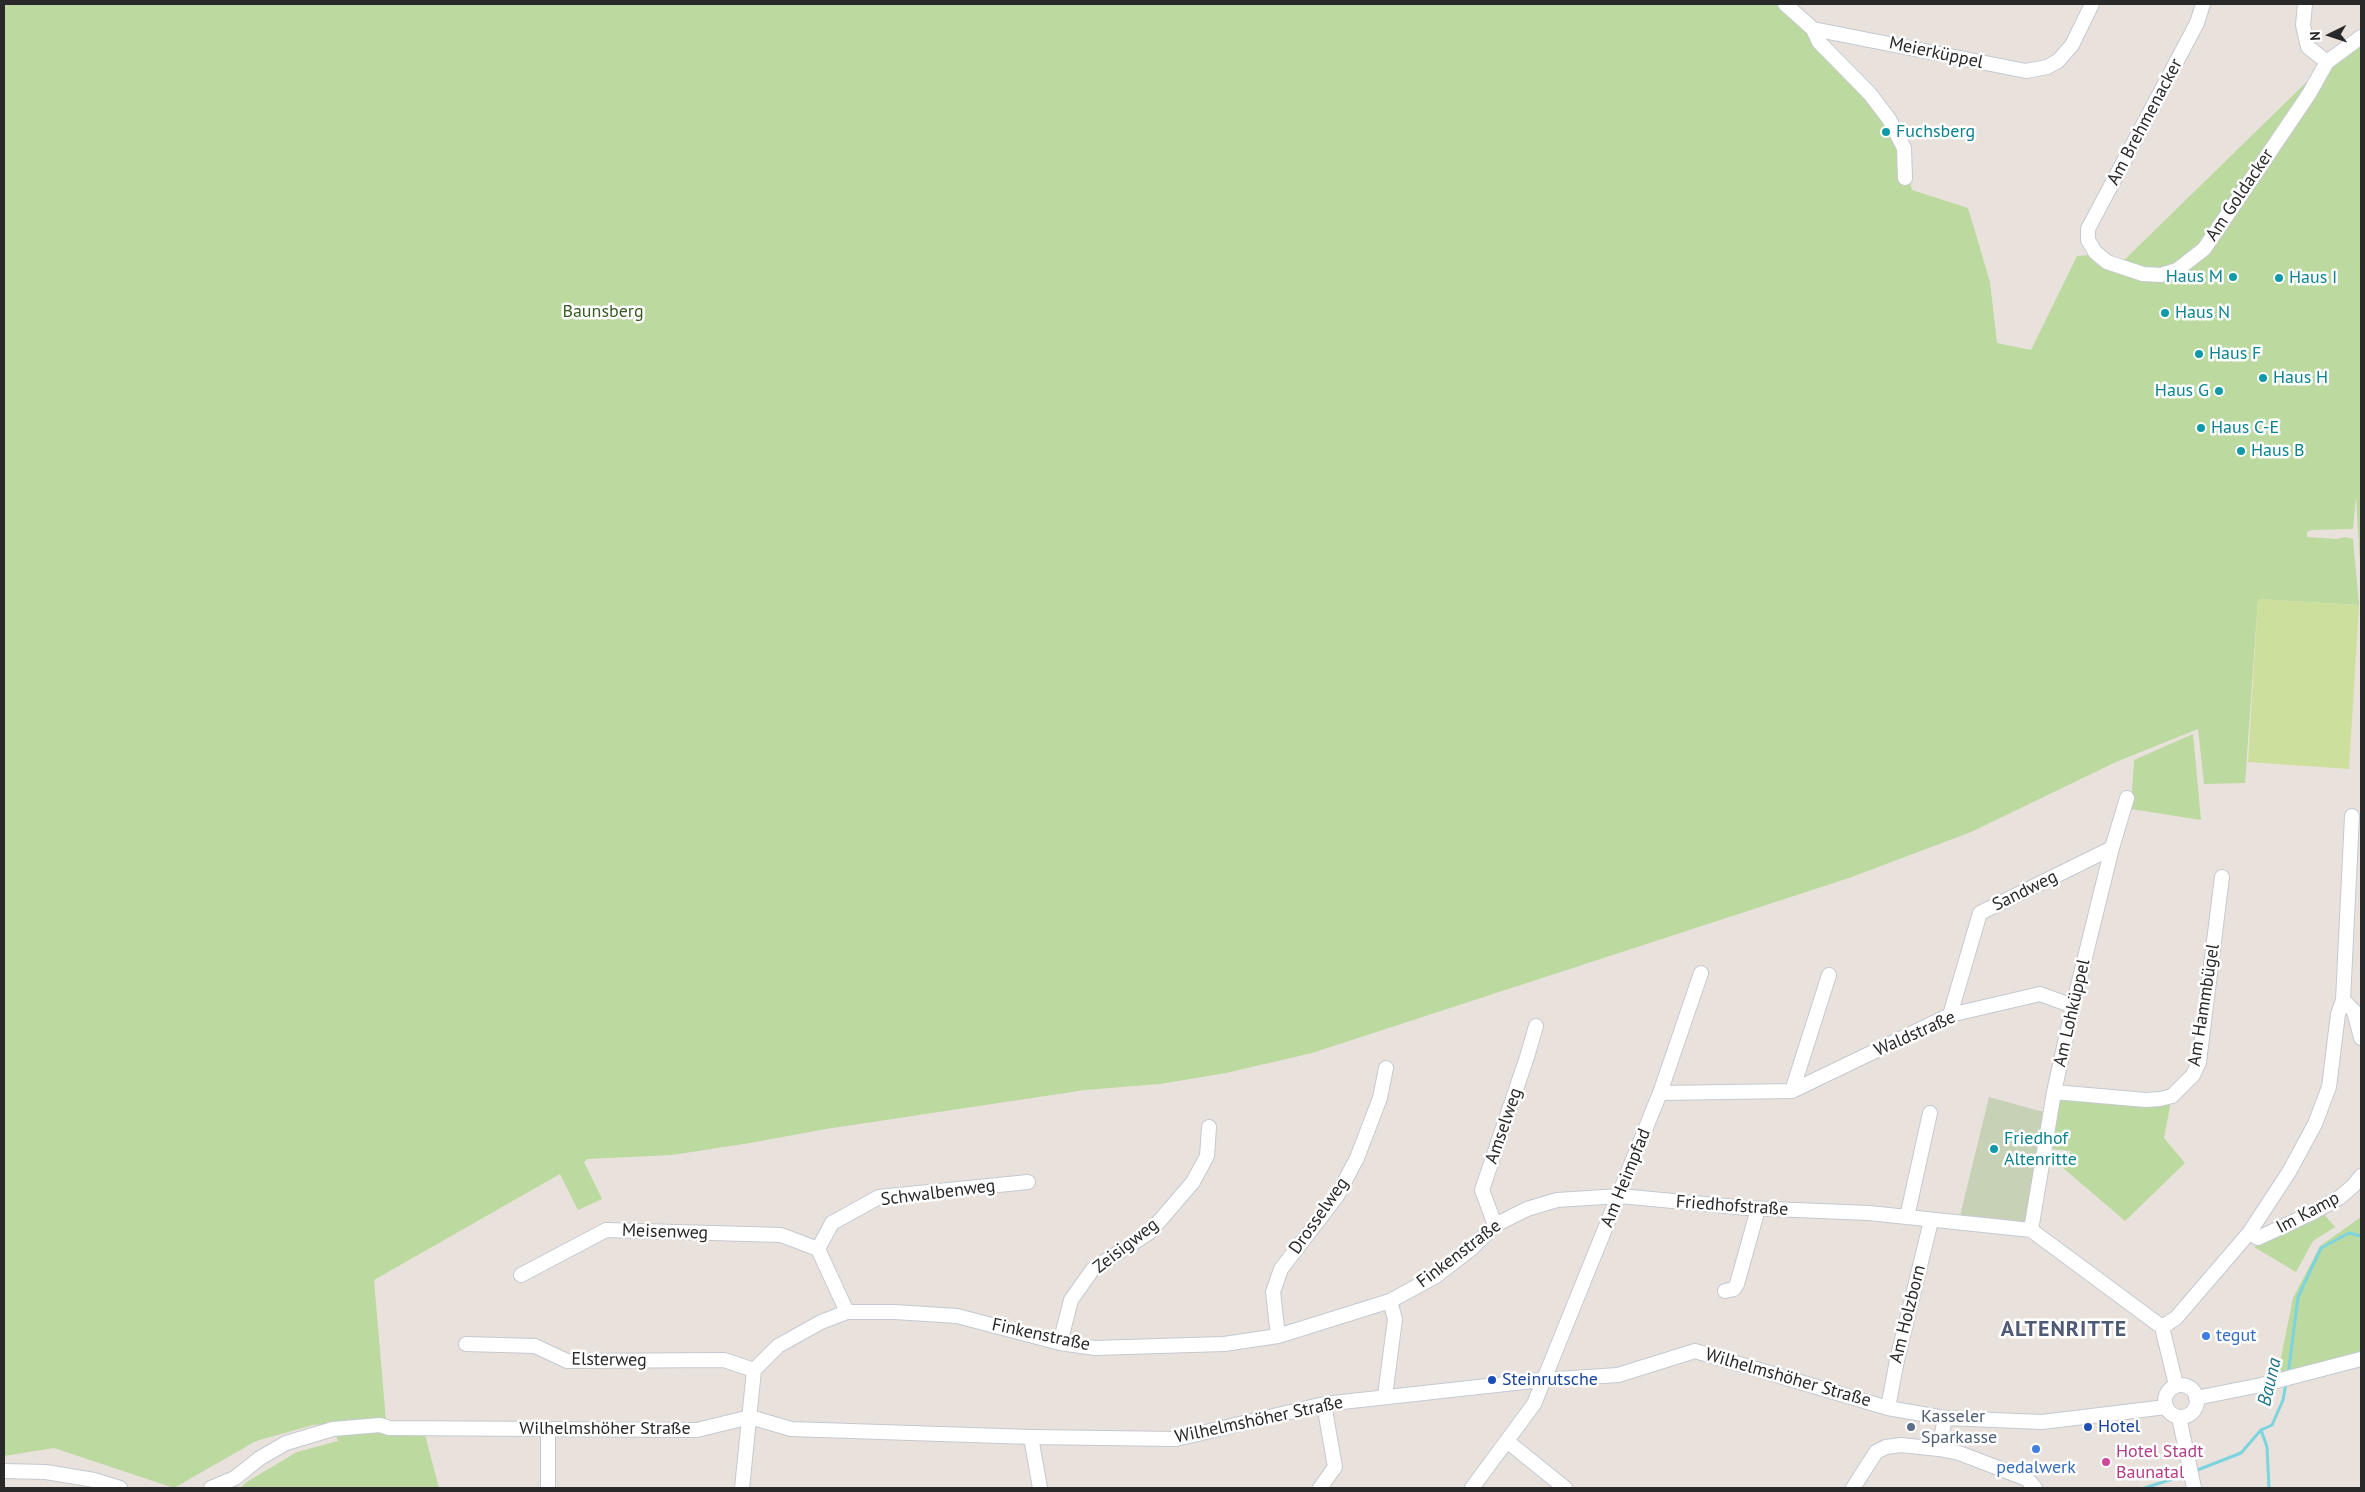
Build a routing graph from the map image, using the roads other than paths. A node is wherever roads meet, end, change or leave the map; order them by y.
1 (1785, 4) edge
2 (2092, 4) edge
3 (2203, 4) edge
4 (2305, 4) edge
5 (1813, 29) junction
6 (2361, 37) edge
7 (2327, 62) junction
8 (1905, 178) dead end
9 (2088, 240) joint
10 (2127, 798) dead end
11 (2352, 816) dead end
12 (2112, 848) junction
13 (2222, 877) dead end
14 (1701, 973) dead end
15 (1829, 975) dead end
16 (2343, 1000) junction
17 (2073, 1006) junction
18 (1950, 1015) junction
19 (1536, 1026) dead end
20 (2361, 1038) edge
21 (1386, 1068) dead end
22 (1792, 1092) junction
23 (2054, 1092) junction
24 (1660, 1093) junction
25 (1930, 1113) dead end
26 (1208, 1127) dead end
27 (2361, 1176) edge
28 (1028, 1182) dead end
29 (1620, 1196) junction
30 (1557, 1200) joint
31 (1758, 1209) junction
32 (1907, 1217) junction
33 (1931, 1221) junction
34 (1495, 1225) junction
35 (2031, 1230) junction
36 (2249, 1234) junction
37 (818, 1249) junction
38 (521, 1275) dead end
39 (1725, 1292) dead end
40 (1390, 1301) junction
41 (847, 1312) junction
42 (2162, 1327) junction
43 (1278, 1336) junction
44 (1060, 1343) junction
45 (466, 1344) dead end
46 (2361, 1359) edge
47 (754, 1370) junction
48 (1542, 1380) junction
49 (2176, 1385) junction
50 (1385, 1396) junction
51 (2196, 1398) junction
52 (1324, 1404) junction
53 (2166, 1407) junction
54 (1888, 1408) junction
55 (2179, 1417) junction
56 (750, 1418) junction
57 (1945, 1418) junction
58 (548, 1429) junction
59 (1031, 1437) junction
60 (1508, 1442) junction
61 (1939, 1449) junction
62 (4, 1471) edge
63 (2191, 1476) edge
64 (232, 1483) edge
65 (120, 1488) edge
66 (212, 1488) edge
67 (548, 1488) edge
68 (742, 1488) edge
69 (1040, 1488) edge
70 (1320, 1488) edge
71 (1472, 1488) edge
72 (1565, 1488) edge
73 (1853, 1488) edge
74 (2035, 1488) edge

1 - 5 street
2 - 5 street, Meierküppel
3 - 9 street, Am Brehmenacker
4 - 7 street
5 - 8 street
6 - 7 street, Am Goldacker
7 - 9 street, Am Goldacker
10 - 12 street, Am Lohküppel
11 - 16 street
12 - 17 street, Am Lohküppel
12 - 18 street, Sandweg
13 - 23 street, Am Hammbügel
14 - 24 street, Am Heimpfad
15 - 22 street
16 - 20 street
16 - 36 street
17 - 18 street, Waldstraße
17 - 23 street, Am Lohküppel
18 - 22 street, Waldstraße
19 - 34 street, Amselweg
21 - 43 street, Drosselweg
22 - 24 street, Waldstraße
23 - 35 street, Am Lohküppel
24 - 29 street, Am Heimpfad
25 - 32 street
26 - 44 street, Zeisigweg
27 - 36 street, Im Kamp
28 - 37 street, Schwalbenweg
29 - 30 street, Friedhofstraße
29 - 31 street, Friedhofstraße
29 - 48 street, Am Heimpfad
30 - 34 street, Finkenstraße
31 - 32 street, Friedhofstraße
31 - 39 street
32 - 33 street, Friedhofstraße
33 - 35 street, Friedhofstraße
33 - 54 street, Am Holzborn
34 - 40 street, Finkenstraße
35 - 42 street
36 - 42 street
37 - 38 street, Meisenweg
37 - 41 street
40 - 43 street, Finkenstraße
40 - 50 street
41 - 44 street, Finkenstraße
41 - 47 street, Finkenstraße
42 - 49 street
43 - 44 street, Finkenstraße
45 - 47 street, Elsterweg
46 - 51 street
47 - 56 street
48 - 50 street, Wilhelmshöher Straße
48 - 54 street, Wilhelmshöher Straße
48 - 60 street
49 - 51 street
49 - 53 street
50 - 52 street, Wilhelmshöher Straße
51 - 55 street
52 - 59 street, Wilhelmshöher Straße
52 - 70 street
53 - 55 street
53 - 57 street, Wilhelmshöher Straße
54 - 57 street, Wilhelmshöher Straße
55 - 63 street
56 - 58 street, Wilhelmshöher Straße
56 - 59 street, Wilhelmshöher Straße
56 - 68 street
57 - 61 street
58 - 64 street, Wilhelmshöher Straße
58 - 67 street
59 - 69 street
60 - 71 street
60 - 72 street
61 - 73 street
61 - 74 street
62 - 65 street
64 - 66 street, Wilhelmshöher Straße

